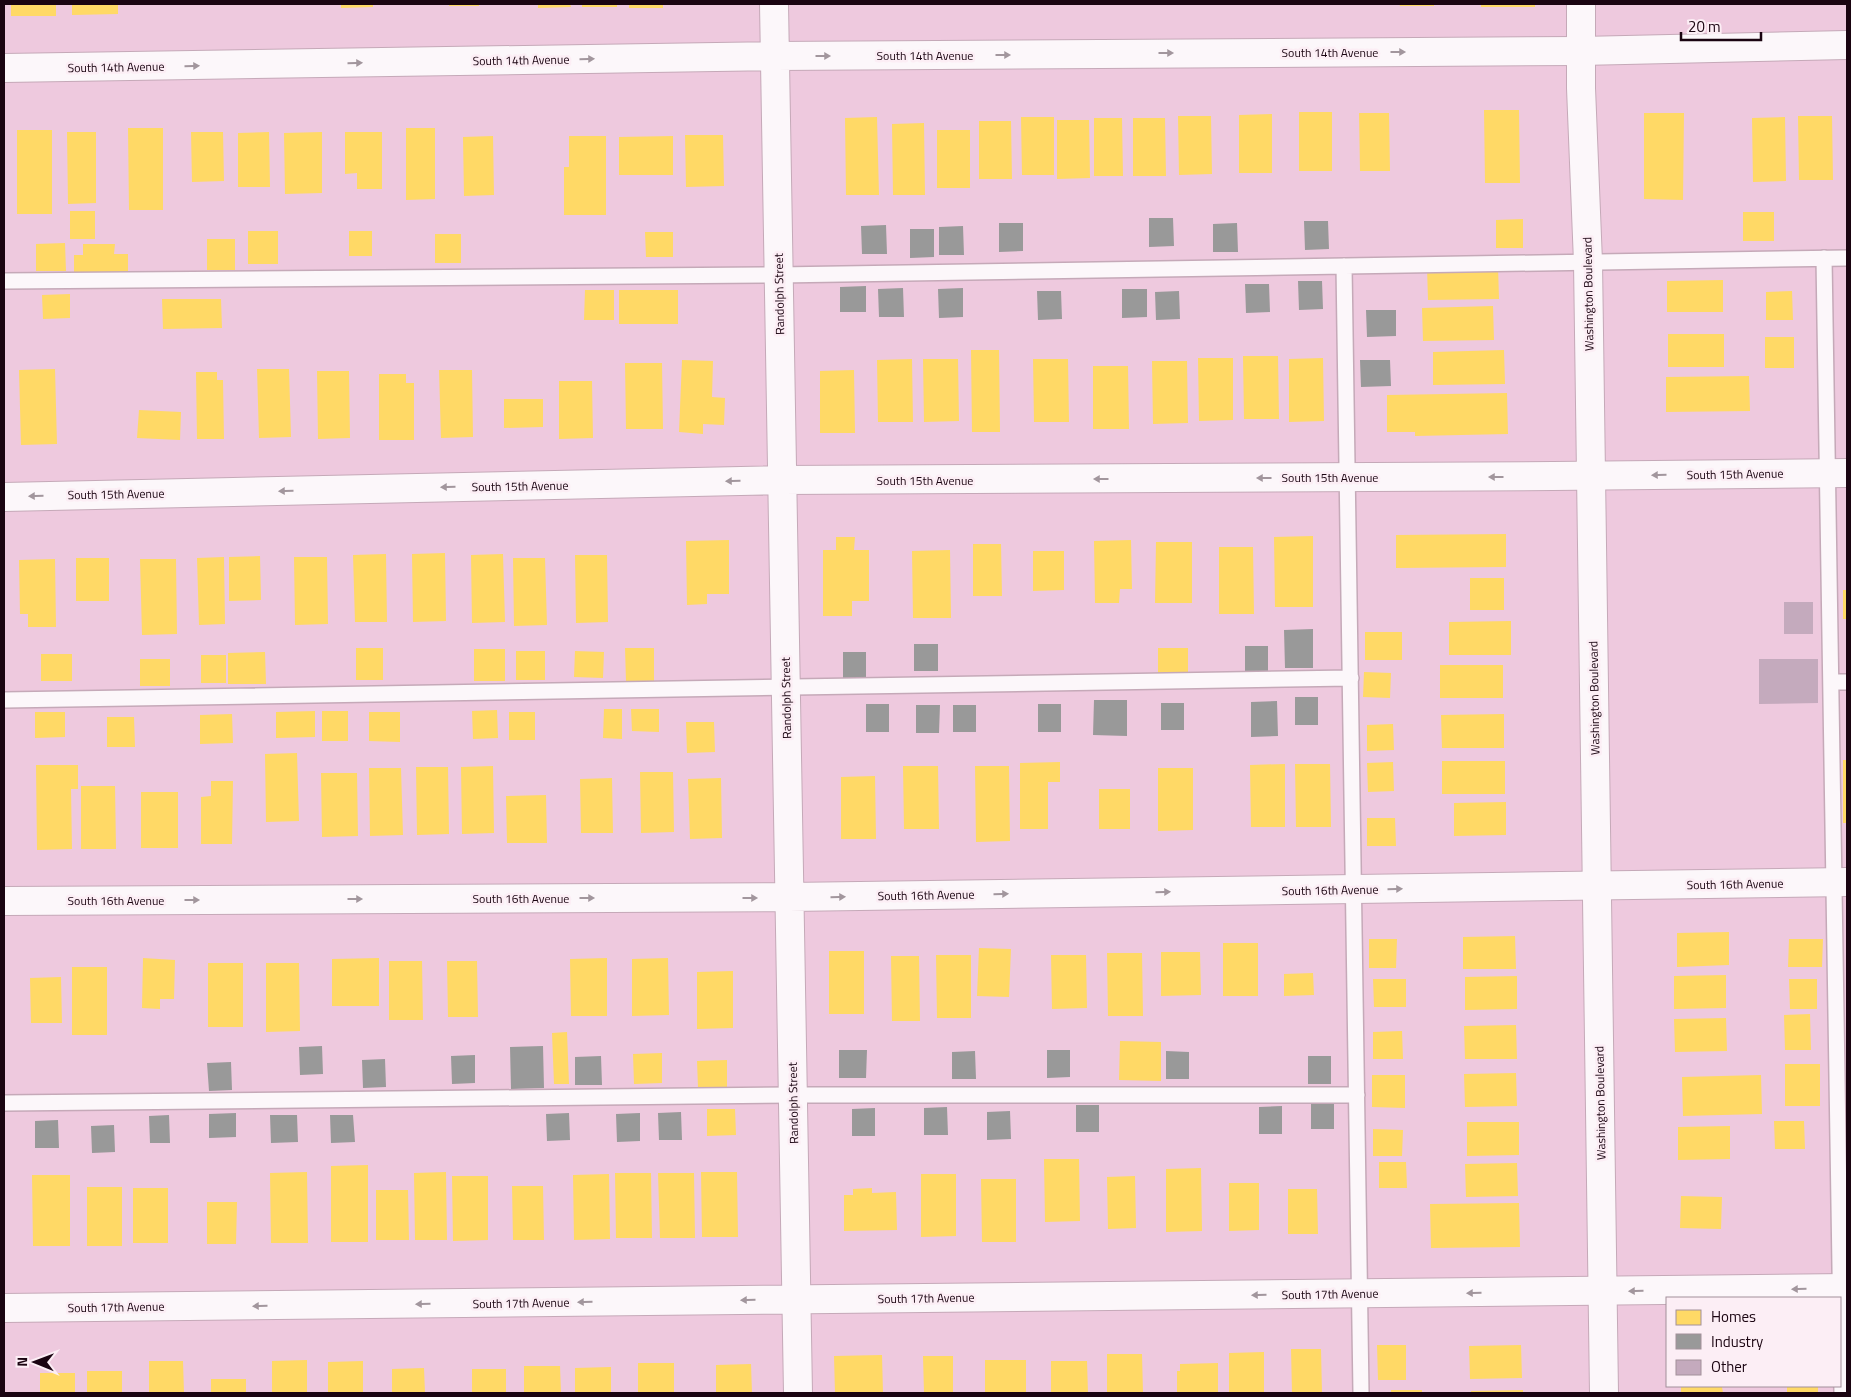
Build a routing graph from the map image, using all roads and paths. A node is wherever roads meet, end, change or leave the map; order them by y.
1 (774, 4) edge
2 (1581, 4) edge
3 (1847, 46) edge
4 (1581, 50) junction
5 (775, 56) junction
6 (4, 68) edge
7 (1824, 258) junction
8 (1847, 258) edge
9 (1588, 262) junction
10 (1344, 266) junction
11 (778, 275) junction
12 (4, 281) edge
13 (1837, 473) edge
14 (1591, 476) junction
15 (1347, 477) junction
16 (782, 480) junction
17 (4, 497) edge
18 (1350, 678) junction
19 (1831, 682) junction
20 (1847, 682) edge
21 (786, 688) junction
22 (4, 700) edge
23 (1840, 882) edge
24 (1597, 886) junction
25 (1354, 889) junction
26 (789, 897) junction
27 (4, 901) edge
28 (1842, 1085) edge
29 (793, 1095) junction
30 (1357, 1095) junction
31 (4, 1103) edge
32 (1844, 1288) edge
33 (1602, 1291) junction
34 (1360, 1294) junction
35 (796, 1300) junction
36 (4, 1308) edge
37 (798, 1393) edge
38 (1361, 1393) edge
39 (1604, 1393) edge
40 (1842, 1393) edge

1 - 5 street, Randolph Street
2 - 4 street, Washington Boulevard
3 - 4 street, South 14th Avenue
5 -> 4 street, South 14th Avenue
4 - 9 street, Washington Boulevard
6 -> 5 street, South 14th Avenue
5 - 11 street, Randolph Street
7 - 8 lane
7 - 9 lane
7 - 13 lane
9 - 10 lane
9 - 14 street, Washington Boulevard
10 - 11 lane
10 - 15 lane
11 - 12 lane
11 - 16 street, Randolph Street
13 -> 14 street, South 15th Avenue
13 - 19 lane
14 -> 15 street, South 15th Avenue
14 - 24 street, Washington Boulevard
15 -> 16 street, South 15th Avenue
15 - 18 lane
16 -> 17 street, South 15th Avenue
16 - 21 street, Randolph Street
18 - 21 lane
18 - 25 lane
19 - 20 lane
19 - 23 lane
21 - 22 lane
21 - 26 street, Randolph Street
23 - 24 street, South 16th Avenue
23 - 28 lane
25 -> 24 street, South 16th Avenue
24 - 33 street, Washington Boulevard
26 -> 25 street, South 16th Avenue
25 - 30 lane
27 -> 26 street, South 16th Avenue
26 - 29 street, Randolph Street
28 - 32 lane
29 - 30 lane
29 - 31 lane
29 - 35 street, Randolph Street
30 - 34 lane
32 -> 33 street, South 17th Avenue
32 - 40 lane
33 -> 34 street, South 17th Avenue
33 - 39 street, Washington Boulevard
34 -> 35 street, South 17th Avenue
34 - 38 lane
35 -> 36 street, South 17th Avenue
35 - 37 street, Randolph Street

